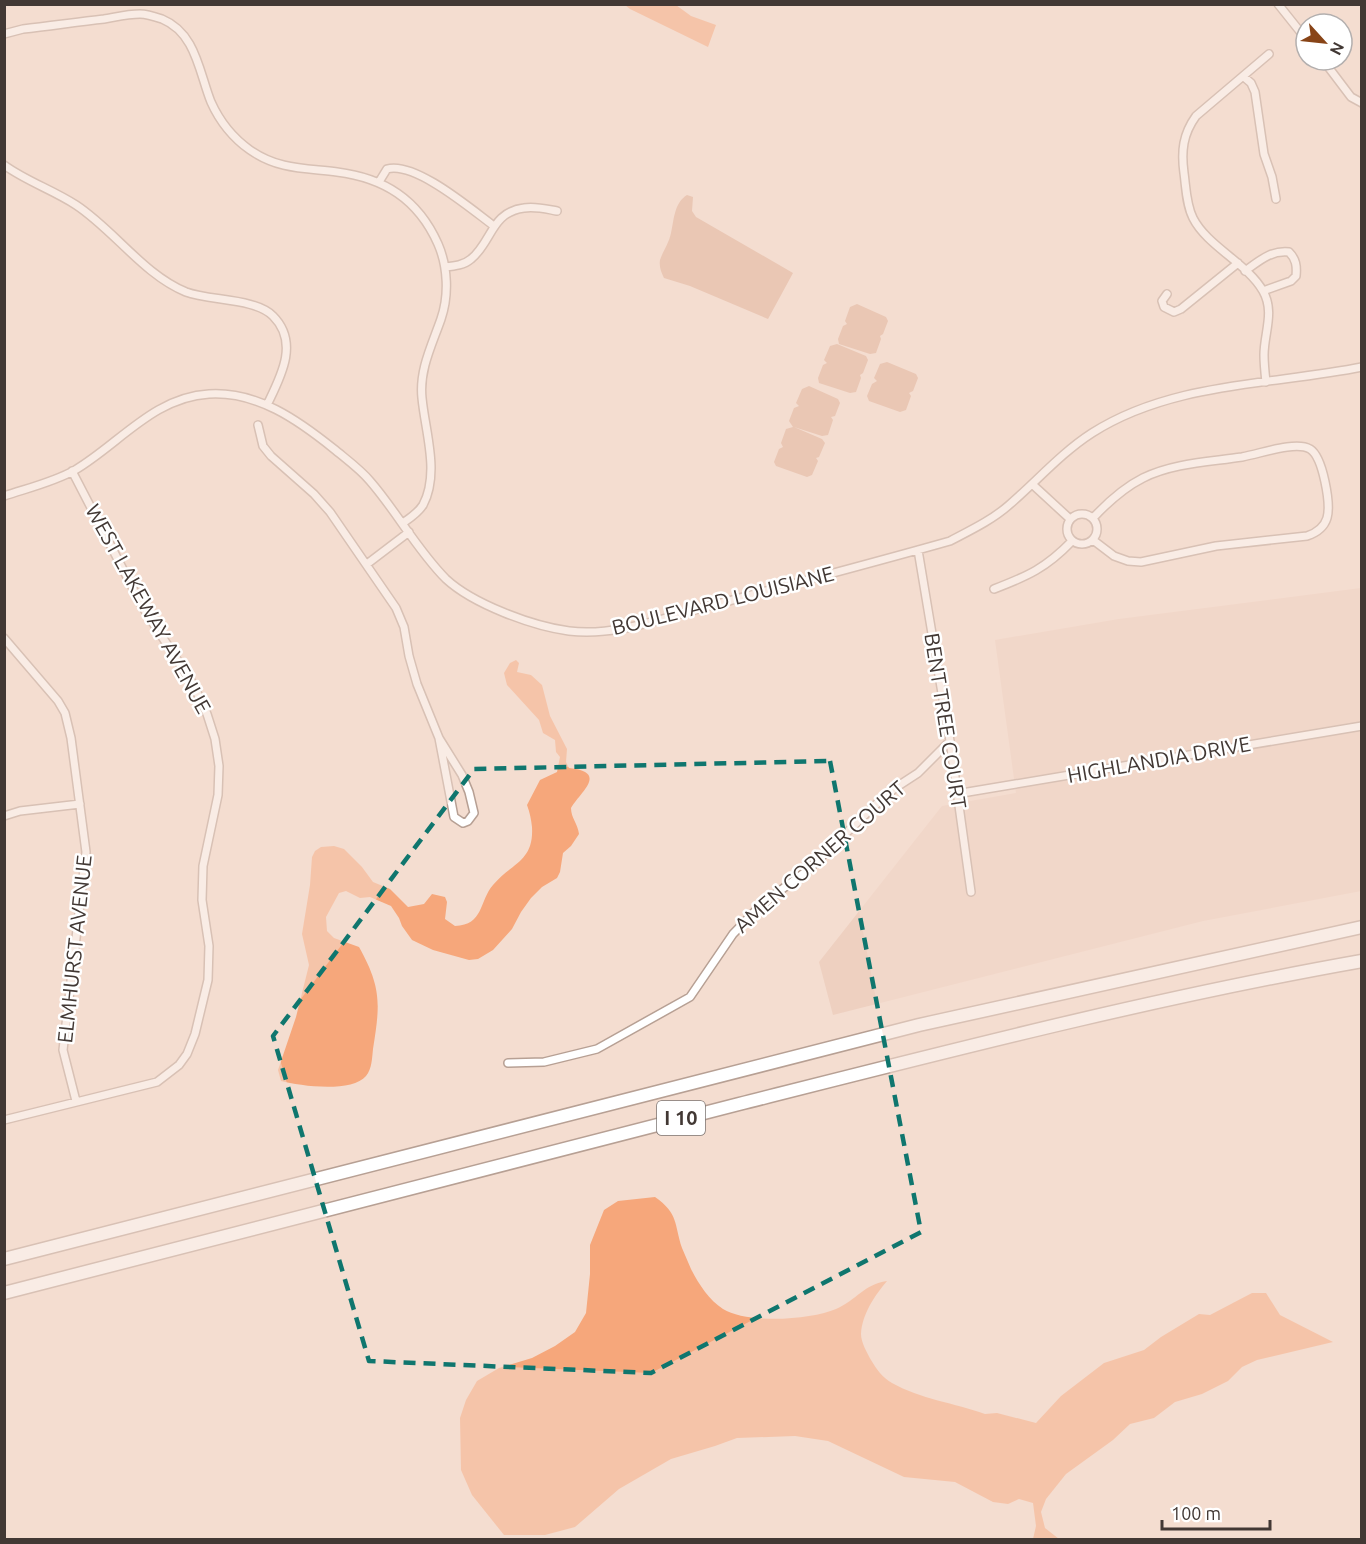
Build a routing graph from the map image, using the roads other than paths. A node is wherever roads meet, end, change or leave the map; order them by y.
1 (1278, 4) edge
2 (1294, 24) edge
3 (4, 34) edge
4 (1269, 54) dead end
5 (1332, 72) edge
6 (1244, 76) junction
7 (1362, 103) edge
8 (4, 165) edge
9 (379, 183) junction
10 (1276, 199) dead end
11 (557, 211) dead end
12 (494, 226) junction
13 (1238, 263) junction
14 (445, 267) junction
15 (1245, 271) junction
16 (1263, 291) junction
17 (1167, 294) dead end
18 (1362, 368) edge
19 (1266, 382) junction
20 (267, 405) junction
21 (258, 425) dead end
22 (72, 471) junction
23 (1032, 484) junction
24 (4, 496) edge
25 (1093, 518) junction
26 (1070, 519) junction
27 (403, 523) junction
28 (410, 532) junction
29 (1093, 540) junction
30 (1072, 541) junction
31 (918, 550) junction
32 (367, 564) junction
33 (994, 589) dead end
34 (4, 638) edge
35 (1362, 726) edge
36 (439, 738) junction
37 (950, 741) junction
38 (956, 794) junction
39 (80, 804) junction
40 (4, 816) edge
41 (971, 892) dead end
42 (1362, 927) edge
43 (1362, 961) edge
44 (508, 1063) dead end
45 (76, 1101) junction
46 (4, 1120) edge
47 (4, 1259) edge
48 (4, 1293) edge

1 - 2 street
3 - 9 street
4 - 6 street
5 - 7 street
6 - 10 street
6 - 13 street
8 - 20 street
9 - 12 street
9 - 14 street
11 - 12 street
12 - 14 street
13 - 15 street
13 - 17 street
14 - 27 street
15 - 16 street
15 - 16 street
16 - 19 street
18 - 19 street, BOULEVARD LOUISIANE
19 - 23 street, BOULEVARD LOUISIANE
20 - 22 street, BOULEVARD LOUISIANE
20 - 27 street, BOULEVARD LOUISIANE
21 - 32 street
22 - 24 street, BOULEVARD LOUISIANE
22 - 45 street, WEST LAKEWAY AVENUE
23 - 26 street
23 - 31 street, BOULEVARD LOUISIANE
25 - 26 street
25 - 29 street
25 - 29 street
26 - 30 street
27 - 28 street, BOULEVARD LOUISIANE
28 - 31 street, BOULEVARD LOUISIANE
28 - 32 street
29 - 30 street
30 - 33 street
31 - 37 street, BENT TREE COURT
32 - 36 street
34 - 39 street, ELMHURST AVENUE
35 - 38 street, HIGHLANDIA DRIVE
36 - 36 street
37 - 38 street, BENT TREE COURT
37 - 44 street, AMEN CORNER COURT
38 - 41 street, BENT TREE COURT
39 - 40 street
39 - 45 street, ELMHURST AVENUE
42 - 47 highway, I 10
43 - 48 highway, I 10
45 - 46 street

